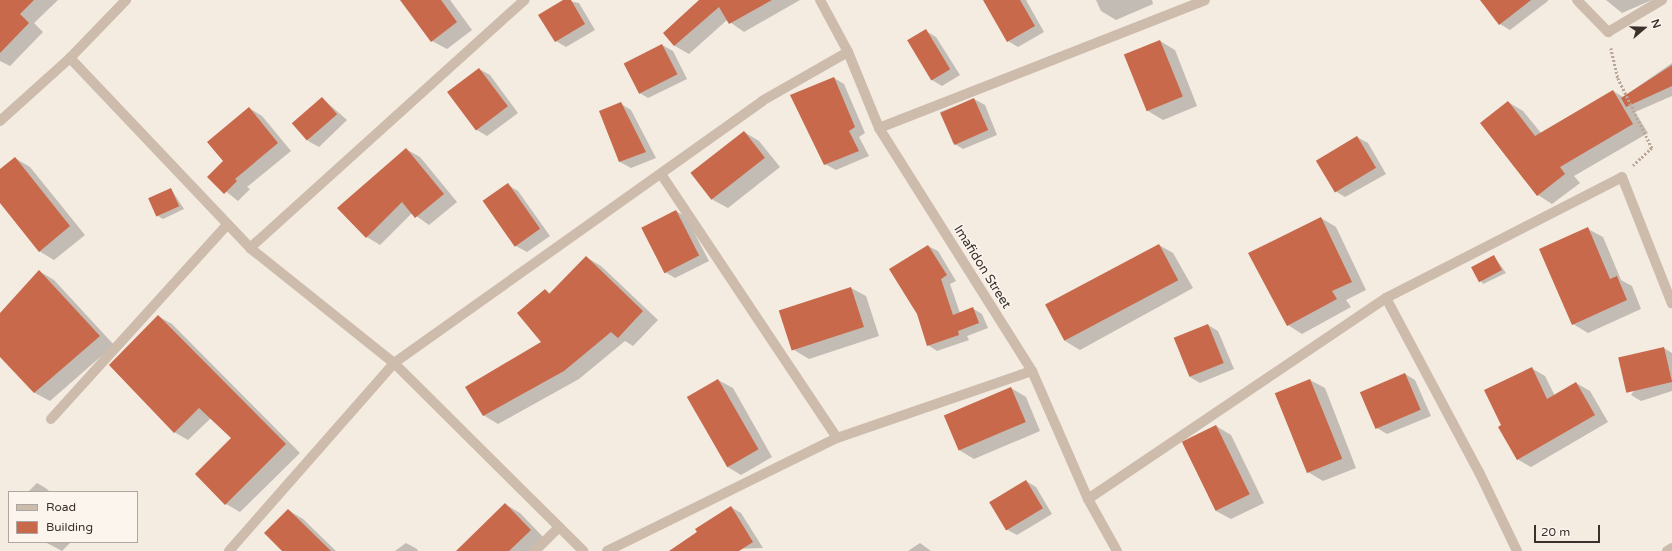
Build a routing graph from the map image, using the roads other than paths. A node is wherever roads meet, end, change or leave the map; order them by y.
1 (126, 0) edge
2 (524, 0) edge
3 (820, 0) edge
4 (1205, 0) edge
5 (1577, 0) edge
6 (1662, 0) edge
7 (848, 52) junction
8 (70, 58) junction
9 (0, 121) edge
10 (879, 128) junction
11 (661, 174) junction
12 (228, 224) junction
13 (250, 248) junction
14 (1386, 298) junction
15 (1672, 304) edge
16 (394, 363) junction
17 (1032, 371) junction
18 (51, 418) dead end
19 (837, 438) junction
20 (1088, 499) junction
21 (558, 527) junction
22 (1672, 548) edge
23 (229, 551) edge
24 (535, 551) edge
25 (583, 551) edge
26 (607, 551) edge
27 (1117, 551) edge
28 (1517, 551) edge
29 (1667, 551) edge

1 - 8 street
2 - 13 street
3 - 7 street, Imafidon Street
4 - 10 street
5 - 6 street
7 - 10 street, Imafidon Street
7 - 11 street
8 - 9 street
8 - 12 street
10 - 17 street, Imafidon Street
11 - 16 street
11 - 19 street
12 - 13 street
12 - 18 street
13 - 16 street
14 - 15 street
14 - 20 street
14 - 28 street
16 - 21 street
16 - 23 street
17 - 19 street
17 - 20 street, Imafidon Street
19 - 26 street
20 - 27 street, Imafidon Street
21 - 24 street
21 - 25 street
22 - 29 street

